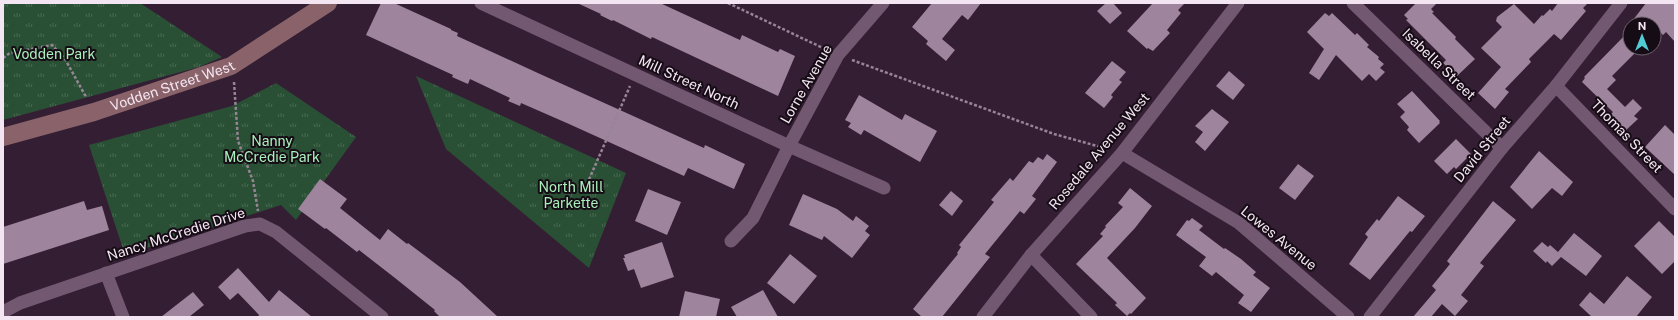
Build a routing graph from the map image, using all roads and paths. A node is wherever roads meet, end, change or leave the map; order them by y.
1 (328, 3) edge
2 (481, 3) edge
3 (728, 3) edge
4 (883, 3) edge
5 (1238, 3) edge
6 (1353, 3) edge
7 (1621, 3) edge
8 (830, 52) dead end
9 (3, 58) edge
10 (851, 60) dead end
11 (231, 66) junction
12 (635, 75) junction
13 (1556, 86) junction
14 (94, 112) junction
15 (3, 137) edge
16 (790, 146) junction
17 (1502, 148) junction
18 (1122, 153) junction
19 (587, 184) dead end
20 (884, 188) dead end
21 (1675, 208) edge
22 (260, 224) junction
23 (731, 241) dead end
24 (1031, 255) junction
25 (106, 273) junction
26 (3, 312) edge
27 (124, 317) edge
28 (382, 317) edge
29 (983, 317) edge
30 (1090, 317) edge
31 (1348, 317) edge
32 (1370, 317) edge

1 - 11 street, Vodden Street West
2 - 12 street, Mill Street North
3 - 8 path
4 - 16 street, Lorne Avenue
5 - 18 street, Rosedale Avenue West
6 - 17 street, Isabella Street
7 - 13 street, David Street
9 - 14 path
10 - 18 path
11 - 14 street, Vodden Street West
11 - 22 path
12 - 16 street, Mill Street North
12 - 19 path
13 - 17 street, David Street
13 - 21 street, Thomas Street
14 - 15 street, Vodden Street West
16 - 20 street, Mill Street North
16 - 23 street, Lorne Avenue
17 - 32 street, David Street
18 - 24 street, Rosedale Avenue West
18 - 31 street, Lowes Avenue
22 - 25 street, Nancy McCredie Drive
22 - 28 street, Nancy McCredie Drive
24 - 29 street, Rosedale Avenue West
24 - 30 street
25 - 26 street, Nancy McCredie Drive
25 - 27 street

